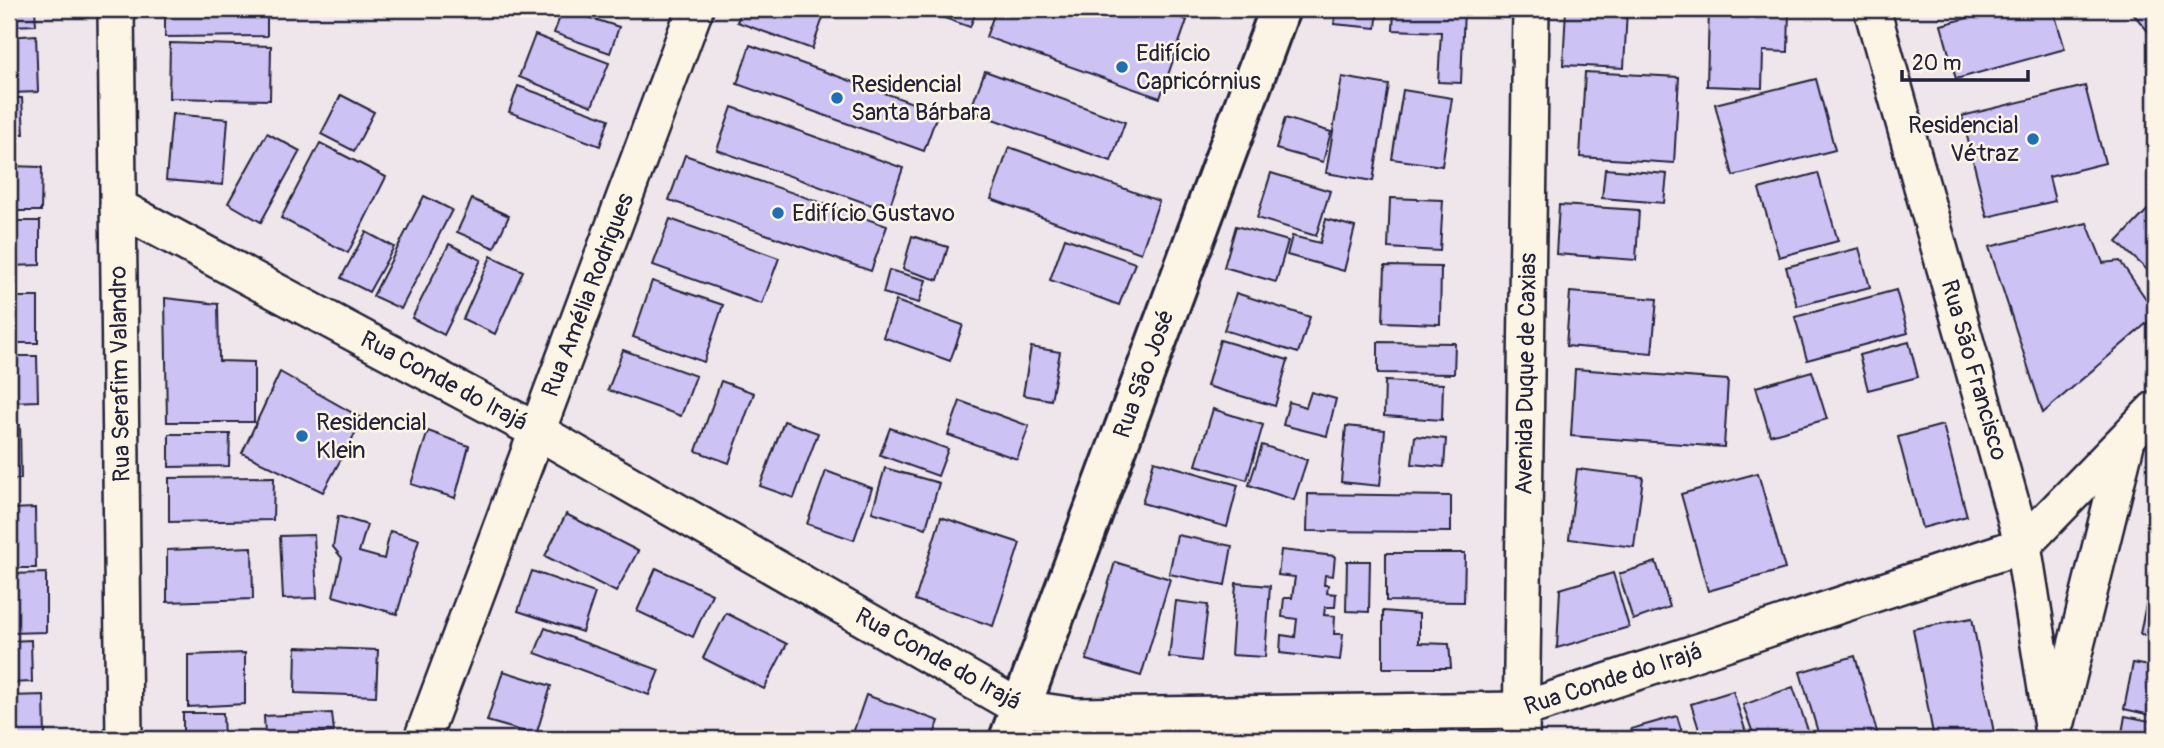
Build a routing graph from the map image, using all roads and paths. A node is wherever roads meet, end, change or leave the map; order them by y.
1 (116, 9) edge
2 (695, 9) edge
3 (1280, 9) edge
4 (1531, 9) edge
5 (1872, 9) edge
6 (118, 207) junction
7 (2155, 409) edge
8 (537, 430) junction
9 (2127, 437) junction
10 (2023, 545) junction
11 (1014, 724) edge
12 (1521, 725) edge
13 (2054, 737) edge
14 (124, 739) edge
15 (422, 739) edge

1 - 6 street, Rua Serafim Valandro
2 - 8 street, Rua Amélia Rodrigues
3 - 11 street, Rua São José
4 - 12 street, Avenida Duque de Caxias
5 - 10 street, Rua São Francisco
6 - 8 street, Rua Conde do Irajá
6 - 14 street, Rua Serafim Valandro
7 - 9 street, Rua Conde do Irajá
8 - 11 street, Rua Conde do Irajá
8 - 15 street, Rua Amélia Rodrigues
9 - 10 street, Rua Conde do Irajá
9 - 13 street, Rua São Francisco
10 - 12 street, Rua Conde do Irajá
10 - 13 street, Rua São Francisco
11 - 12 street, Rua Conde do Irajá

